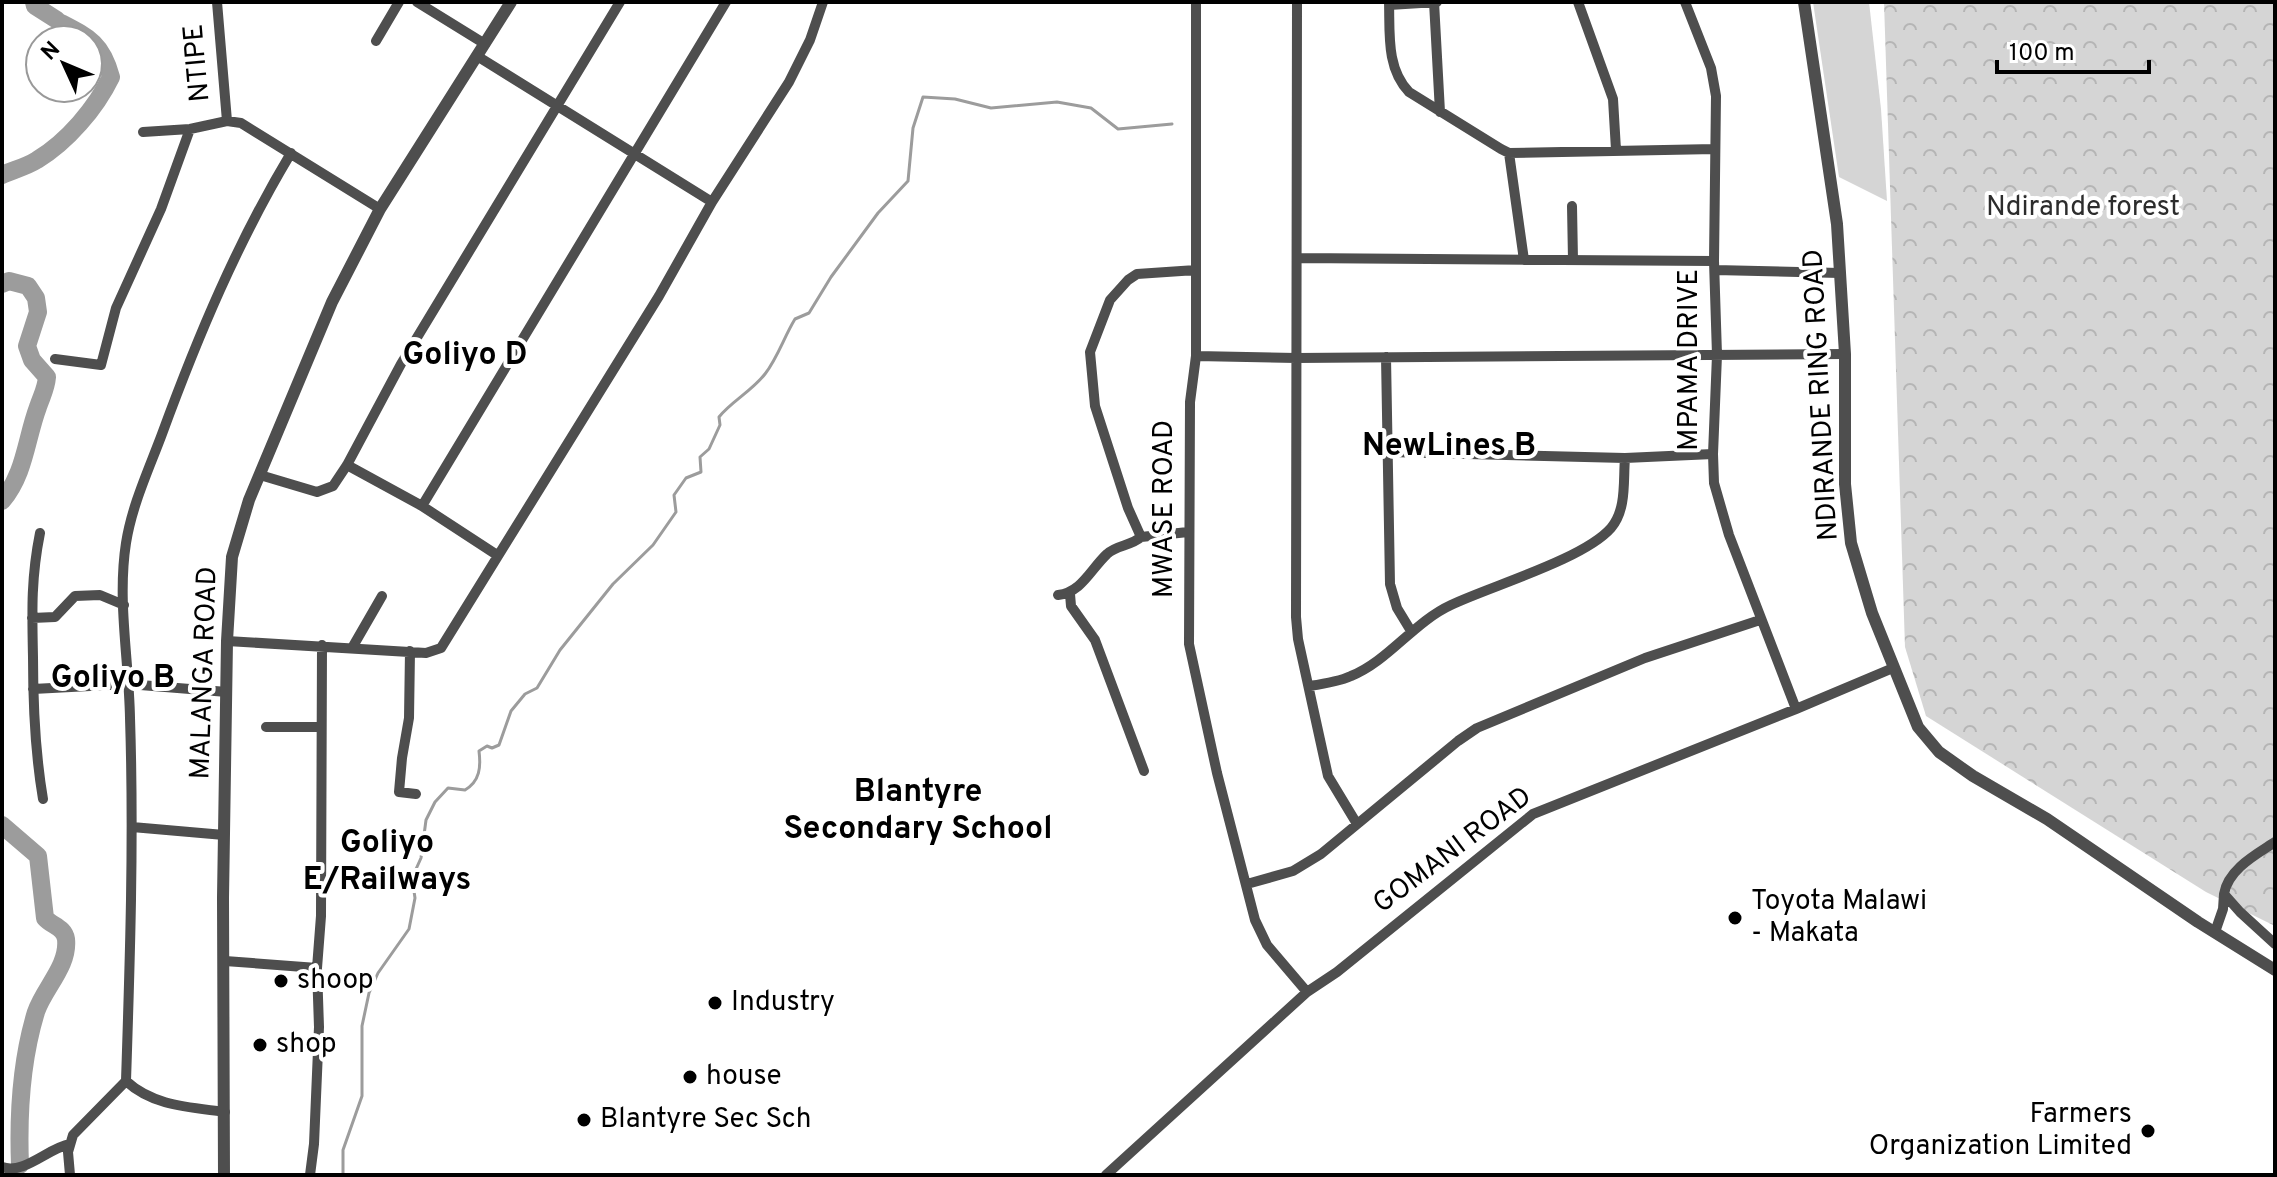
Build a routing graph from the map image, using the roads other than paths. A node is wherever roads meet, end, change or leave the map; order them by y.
1 (217, 2) edge
2 (399, 2) edge
3 (417, 2) edge
4 (511, 2) edge
5 (620, 2) edge
6 (726, 2) edge
7 (823, 2) edge
8 (1196, 2) edge
9 (1297, 2) edge
10 (1436, 2) edge
11 (1578, 2) edge
12 (1685, 2) edge
13 (1804, 2) edge
14 (1389, 3) edge
15 (376, 41) dead end
16 (485, 44) junction
17 (477, 56) junction
18 (557, 107) junction
19 (1440, 112) junction
20 (227, 121) junction
21 (190, 129) junction
22 (143, 132) dead end
23 (1715, 149) junction
24 (1616, 150) junction
25 (291, 153) junction
26 (1509, 153) junction
27 (635, 154) junction
28 (712, 202) junction
29 (1572, 206) dead end
30 (380, 209) junction
31 (1297, 258) junction
32 (1524, 260) junction
33 (1573, 260) junction
34 (1714, 266) junction
35 (1196, 270) junction
36 (1840, 273) junction
37 (1845, 354) junction
38 (1717, 355) junction
39 (1196, 356) junction
40 (1386, 357) junction
41 (1296, 358) junction
42 (55, 359) dead end
43 (1389, 452) junction
44 (1713, 454) junction
45 (1625, 458) junction
46 (347, 465) junction
47 (260, 475) junction
48 (422, 506) junction
49 (1188, 532) junction
50 (40, 533) dead end
51 (1141, 537) junction
52 (497, 555) junction
53 (382, 596) dead end
54 (124, 605) junction
55 (32, 618) junction
56 (1760, 620) junction
57 (1411, 631) junction
58 (227, 641) junction
59 (322, 645) junction
60 (352, 648) junction
61 (410, 651) junction
62 (1893, 668) junction
63 (128, 684) junction
64 (1309, 686) junction
65 (33, 689) junction
66 (227, 692) junction
67 (1796, 709) junction
68 (266, 727) dead end
69 (321, 727) junction
70 (1144, 771) dead end
71 (416, 794) dead end
72 (43, 799) dead end
73 (1357, 824) junction
74 (132, 827) junction
75 (224, 835) junction
76 (2275, 842) edge
77 (1247, 884) junction
78 (2224, 894) junction
79 (2215, 932) junction
80 (2275, 944) edge
81 (225, 961) junction
82 (317, 968) junction
83 (2275, 970) edge
84 (1307, 992) junction
85 (126, 1081) junction
86 (225, 1112) junction
87 (70, 1144) junction
88 (2, 1167) edge
89 (70, 1175) edge
90 (224, 1175) edge
91 (310, 1175) edge
92 (1106, 1175) edge

1 - 20 street, NTIPE
2 - 15 street
3 - 16 street
4 - 16 street, MALANGA ROAD
5 - 18 street
6 - 27 street
7 - 28 street
8 - 35 street, MWASE ROAD
9 - 31 street
10 - 14 street
10 - 19 street
11 - 24 street
12 - 23 street, MPAMA DRIVE
13 - 36 street, NDIRANDE RING ROAD
14 - 19 street
16 - 17 street, MALANGA ROAD
17 - 18 street
17 - 30 street, MALANGA ROAD
18 - 27 street
18 - 46 street
19 - 26 street
20 - 21 street
20 - 25 street
21 - 22 street
21 - 42 street
23 - 24 street
23 - 34 street, MPAMA DRIVE
24 - 26 street
25 - 30 street
25 - 54 street
26 - 32 street
27 - 28 street
27 - 48 street
28 - 52 street
29 - 33 street
30 - 47 street, MALANGA ROAD
31 - 32 street
31 - 41 street
32 - 33 street
33 - 34 street
34 - 36 street
34 - 38 street, MPAMA DRIVE
35 - 39 street, MWASE ROAD
35 - 51 street
36 - 37 street, NDIRANDE RING ROAD
37 - 38 street
37 - 62 street, NDIRANDE RING ROAD
38 - 40 street
38 - 44 street, MPAMA DRIVE
39 - 41 street
39 - 49 street, MWASE ROAD
40 - 41 street
40 - 43 street
41 - 64 street
43 - 45 street
43 - 57 street
44 - 45 street
44 - 56 street, MPAMA DRIVE
45 - 57 street
46 - 47 street
46 - 48 street
47 - 58 street, MALANGA ROAD
48 - 52 street
49 - 51 street
49 - 77 street, MWASE ROAD
50 - 55 street
51 - 70 street
52 - 61 street
53 - 60 street
54 - 55 street
54 - 63 street
55 - 65 street
56 - 67 street, MPAMA DRIVE
56 - 73 street
57 - 64 street
58 - 59 street
58 - 66 street, MALANGA ROAD
59 - 60 street
59 - 69 street
60 - 61 street
61 - 71 street
62 - 67 street, GOMANI ROAD
62 - 79 street, NDIRANDE RING ROAD
63 - 65 street
63 - 66 street
63 - 74 street
64 - 73 street
65 - 72 street
66 - 75 street, MALANGA ROAD
67 - 84 street, GOMANI ROAD
68 - 69 street
69 - 82 street
73 - 77 street
74 - 75 street
74 - 85 street
75 - 81 street, MALANGA ROAD
76 - 78 street
77 - 84 street, MWASE ROAD
78 - 79 street
78 - 80 street
79 - 83 street, NDIRANDE RING ROAD
81 - 82 street
81 - 86 street, MALANGA ROAD
82 - 91 street
84 - 92 street, GOMANI ROAD
85 - 86 street
85 - 87 street
86 - 90 street, MALANGA ROAD
87 - 88 street
87 - 89 street

